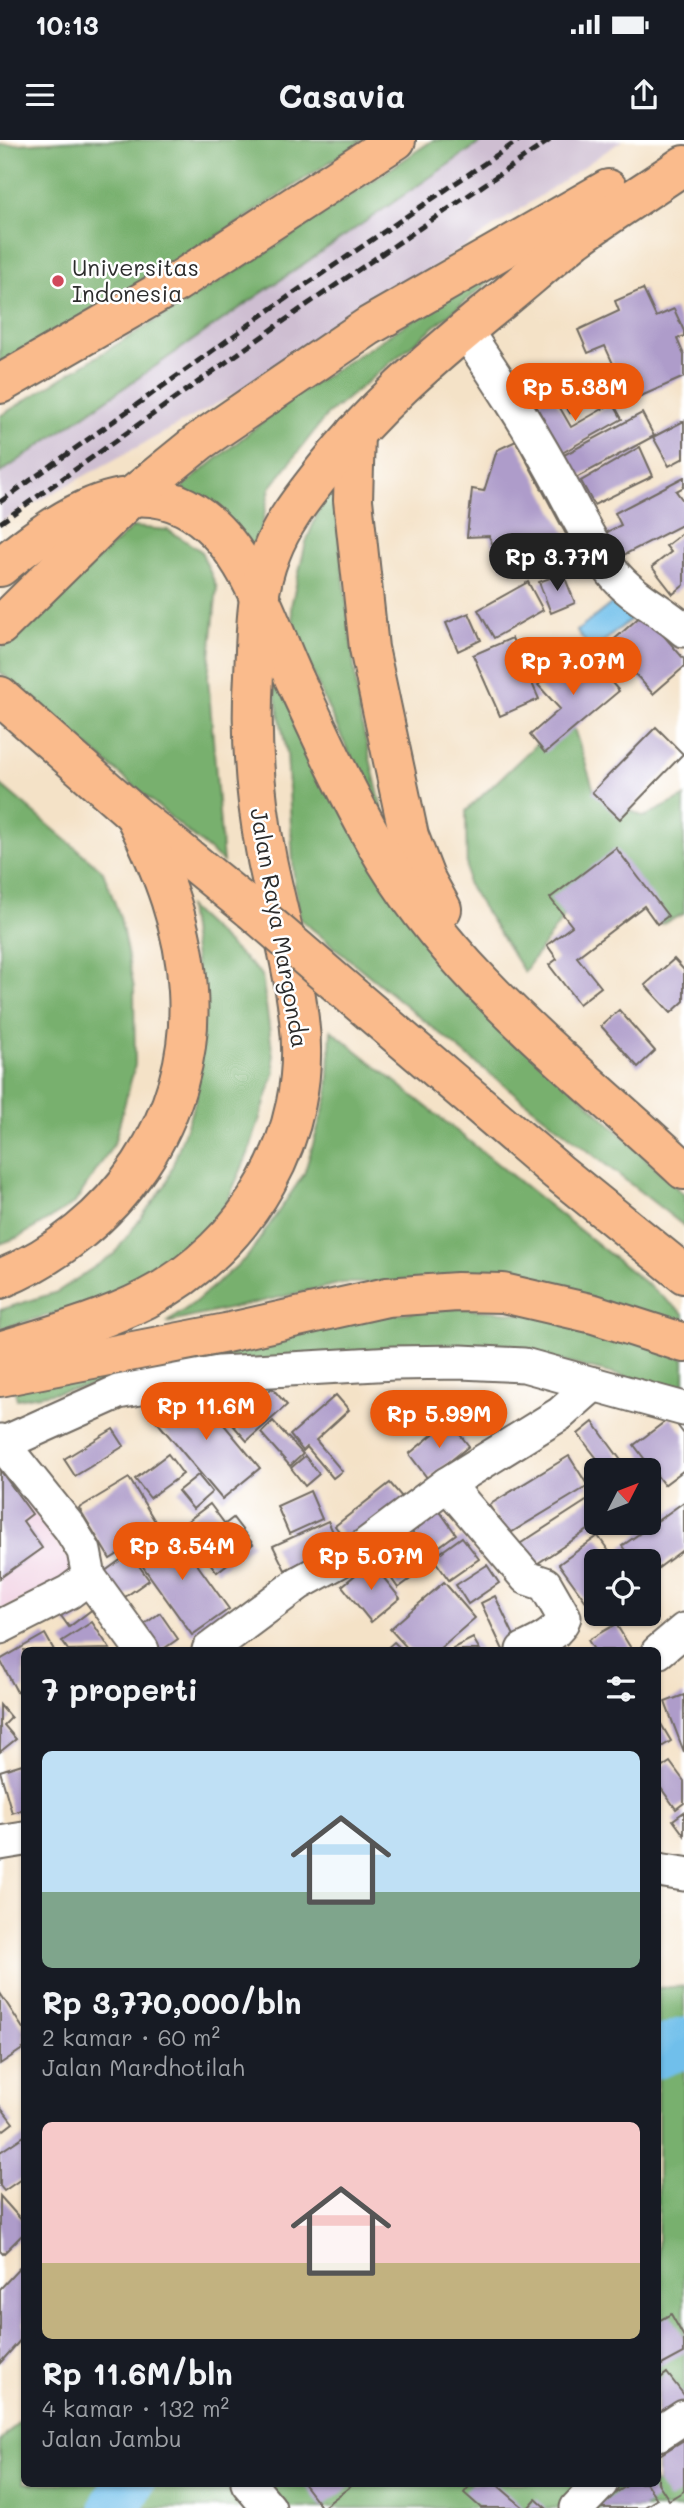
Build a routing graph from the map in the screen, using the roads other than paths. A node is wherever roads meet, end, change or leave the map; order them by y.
1 (396, 140) edge
2 (683, 162) edge
3 (465, 330) junction
4 (0, 384) edge
5 (355, 433) junction
6 (131, 497) junction
7 (0, 567) edge
8 (258, 594) junction
9 (0, 626) edge
10 (684, 630) edge
11 (0, 696) edge
12 (134, 814) junction
13 (570, 1068) junction
14 (684, 1170) edge
15 (684, 1274) edge
16 (0, 1279) edge
17 (684, 1343) edge
18 (0, 1351) edge
19 (0, 1377) edge
20 (594, 1384) junction
21 (684, 1409) edge
22 (1, 1444) edge
23 (447, 1484) junction
24 (89, 1577) junction
25 (0, 1628) edge
26 (684, 1630) edge
27 (140, 1647) edge
28 (213, 1647) edge
29 (536, 1647) edge
30 (661, 1649) edge
31 (21, 1840) edge
32 (0, 1843) edge
33 (661, 1870) edge
34 (684, 1874) edge
35 (684, 2417) edge
36 (661, 2432) edge
37 (251, 2487) edge
38 (597, 2487) edge
39 (269, 2508) edge
40 (577, 2508) edge

1 - 4 main road
2 - 3 main road, Jalan Raya Margonda
2 - 6 main road
3 - 5 main road, Jalan Raya Margonda
3 - 10 street
5 - 8 main road, Jalan Raya Margonda
5 - 13 main road
6 - 7 main road
6 - 8 main road
6 - 9 main road
8 - 13 main road
8 - 18 main road, Jalan Raya Margonda
11 - 12 main road
12 - 15 main road, bridge
12 - 16 main road
13 - 14 main road
17 - 19 main road
20 - 21 street
20 - 22 street
20 - 23 street
22 - 24 street
23 - 28 street
23 - 29 street
24 - 25 street
24 - 27 street
26 - 30 street
31 - 32 street
33 - 34 street
35 - 36 street
37 - 39 street
38 - 40 street

